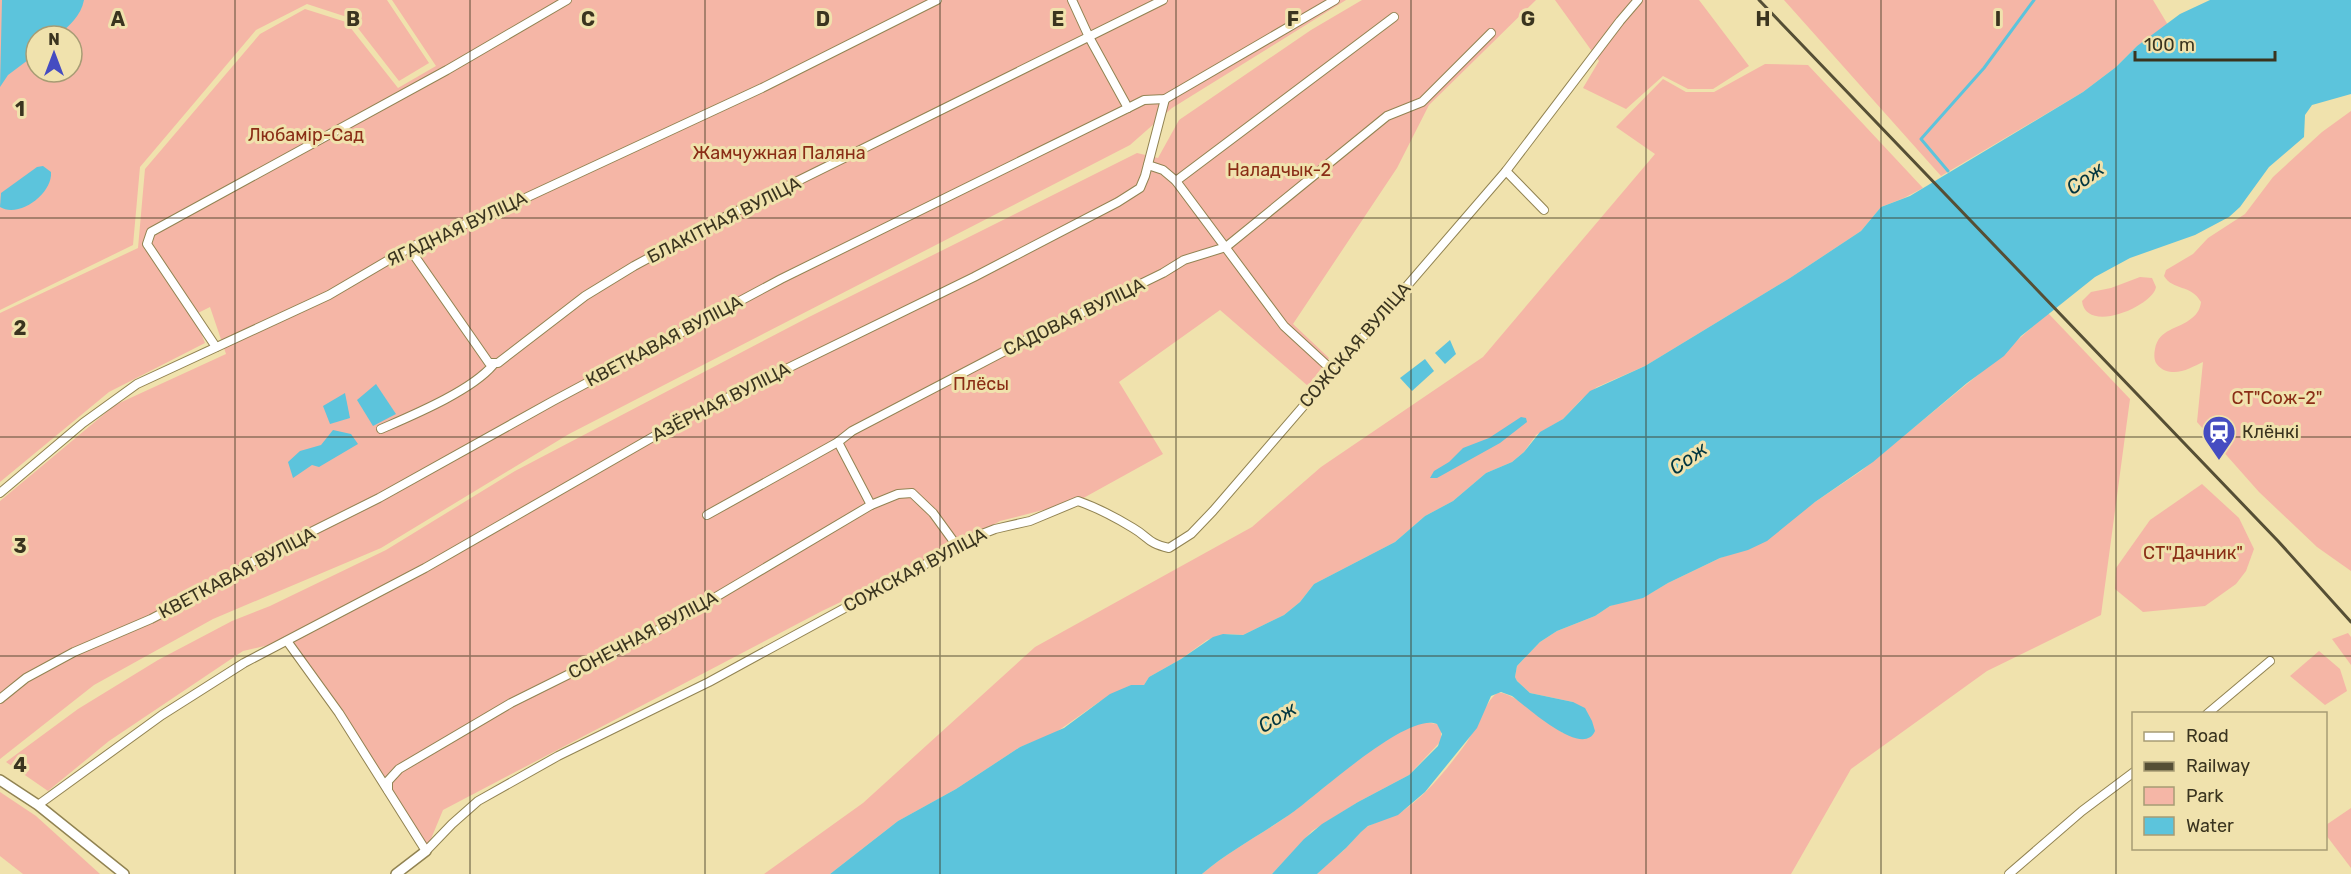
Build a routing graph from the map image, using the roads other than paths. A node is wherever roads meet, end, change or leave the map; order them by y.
1 (567, 0) edge
2 (937, 0) edge
3 (1072, 0) edge
4 (1163, 0) edge
5 (1335, 0) edge
6 (1638, 0) edge
7 (1394, 17) dead end
8 (1491, 33) dead end
9 (1089, 37) junction
10 (1166, 99) junction
11 (1128, 108) junction
12 (1148, 165) junction
13 (1506, 171) junction
14 (1176, 181) junction
15 (1544, 210) dead end
16 (1226, 247) junction
17 (409, 249) junction
18 (216, 347) junction
19 (493, 364) junction
20 (1333, 371) junction
21 (381, 429) dead end
22 (838, 442) junction
23 (0, 493) edge
24 (872, 505) junction
25 (706, 515) dead end
26 (957, 546) junction
27 (288, 641) junction
28 (2270, 661) dead end
29 (0, 699) edge
30 (2209, 712) edge
31 (2132, 773) edge
32 (0, 780) edge
33 (388, 790) junction
34 (38, 805) junction
35 (426, 851) junction
36 (124, 874) edge
37 (396, 874) edge
38 (2009, 874) edge

1 - 18 street
2 - 17 street, ЯГАДНАЯ ВУЛІЦА
3 - 9 street
4 - 9 street, БЛАКІТНАЯ ВУЛІЦА
5 - 10 street, КВЕТКАВАЯ ВУЛІЦА
6 - 13 street, СОЖСКАЯ ВУЛІЦА
7 - 14 street
8 - 16 street
9 - 11 street
9 - 19 street, БЛАКІТНАЯ ВУЛІЦА
10 - 11 street, КВЕТКАВАЯ ВУЛІЦА
10 - 12 street, АЗЁРНАЯ ВУЛІЦА
11 - 29 street, КВЕТКАВАЯ ВУЛІЦА
12 - 14 street
12 - 27 street, АЗЁРНАЯ ВУЛІЦА
13 - 15 street
13 - 20 street, СОЖСКАЯ ВУЛІЦА
14 - 16 street
16 - 20 street
16 - 22 street, САДОВАЯ ВУЛІЦА
17 - 18 street, ЯГАДНАЯ ВУЛІЦА
17 - 19 street
18 - 23 street, ЯГАДНАЯ ВУЛІЦА
19 - 21 street, БЛАКІТНАЯ ВУЛІЦА
20 - 26 street, СОЖСКАЯ ВУЛІЦА
22 - 24 street
22 - 25 street, САДОВАЯ ВУЛІЦА
24 - 26 street, СОНЕЧНАЯ ВУЛІЦА
24 - 33 street, СОНЕЧНАЯ ВУЛІЦА
26 - 35 street, СОЖСКАЯ ВУЛІЦА
27 - 33 street
27 - 34 street, АЗЁРНАЯ ВУЛІЦА
28 - 30 street
31 - 38 street
32 - 34 street
33 - 35 street
34 - 36 street
35 - 37 street

